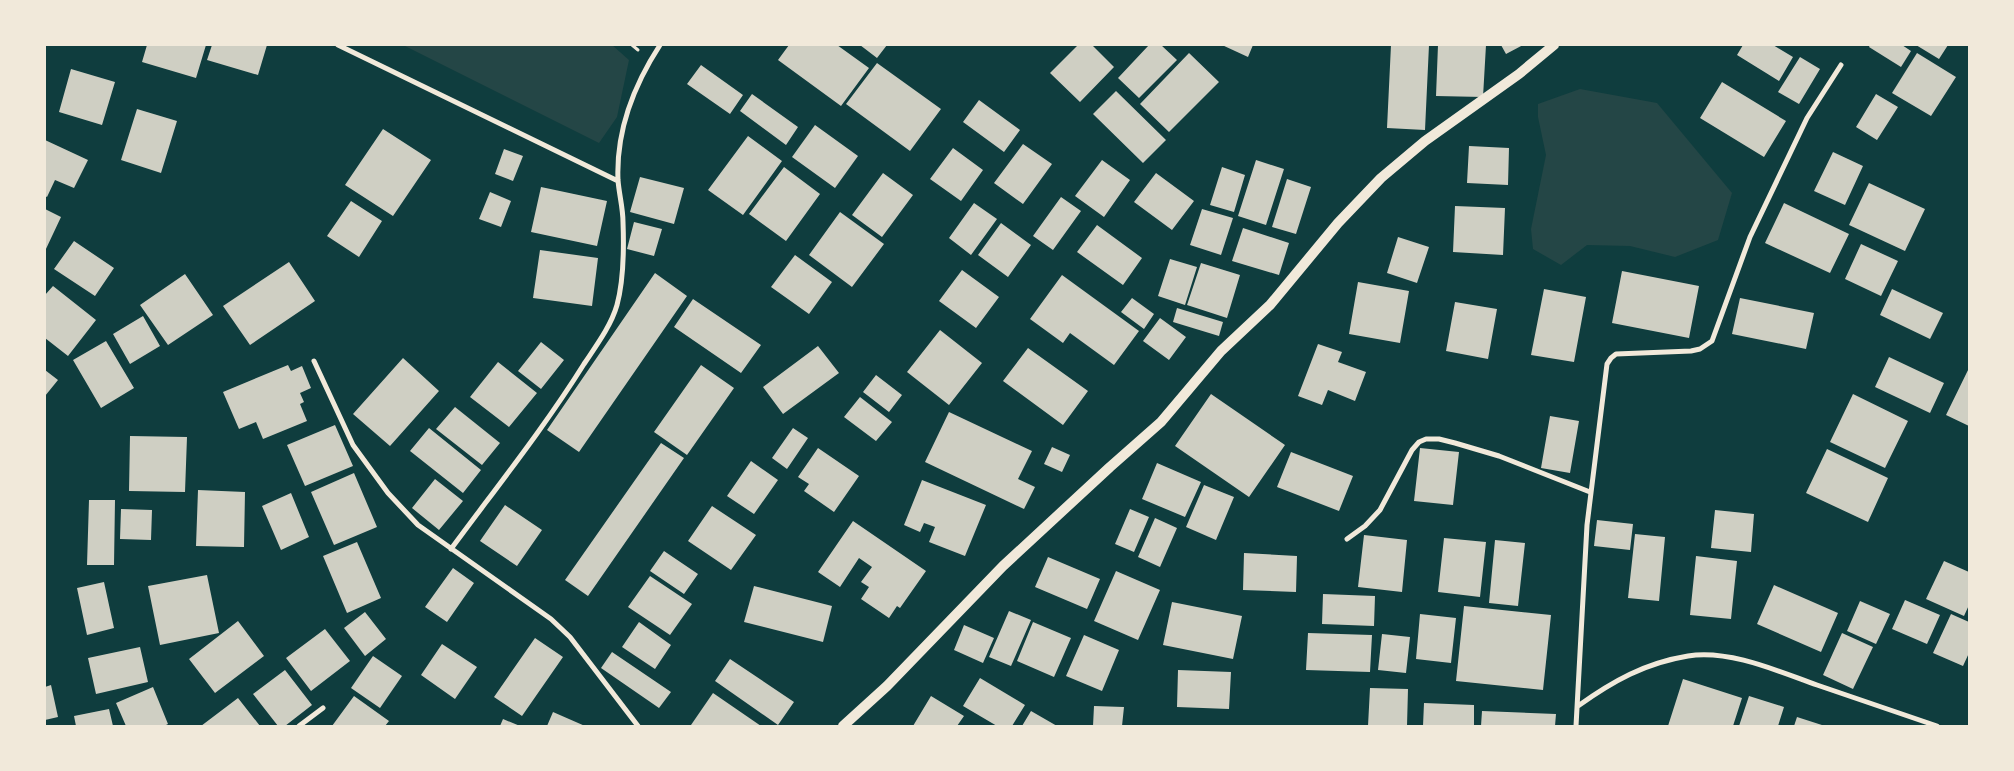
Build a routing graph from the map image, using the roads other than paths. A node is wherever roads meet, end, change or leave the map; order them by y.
1 (338, 45) edge
2 (660, 45) edge
3 (1554, 45) edge
4 (1841, 65) dead end
5 (618, 182) junction
6 (314, 361) dead end
7 (1590, 492) junction
8 (1347, 539) dead end
9 (451, 549) junction
10 (1578, 706) junction
11 (323, 708) dead end
12 (299, 726) edge
13 (638, 726) edge
14 (843, 726) edge
15 (1576, 726) edge
16 (1937, 726) edge

1 - 5 street
2 - 5 street
3 - 14 main road
4 - 7 street
5 - 9 street
6 - 9 street
7 - 8 street
7 - 10 street
9 - 13 street
10 - 15 street
10 - 16 street
11 - 12 street

